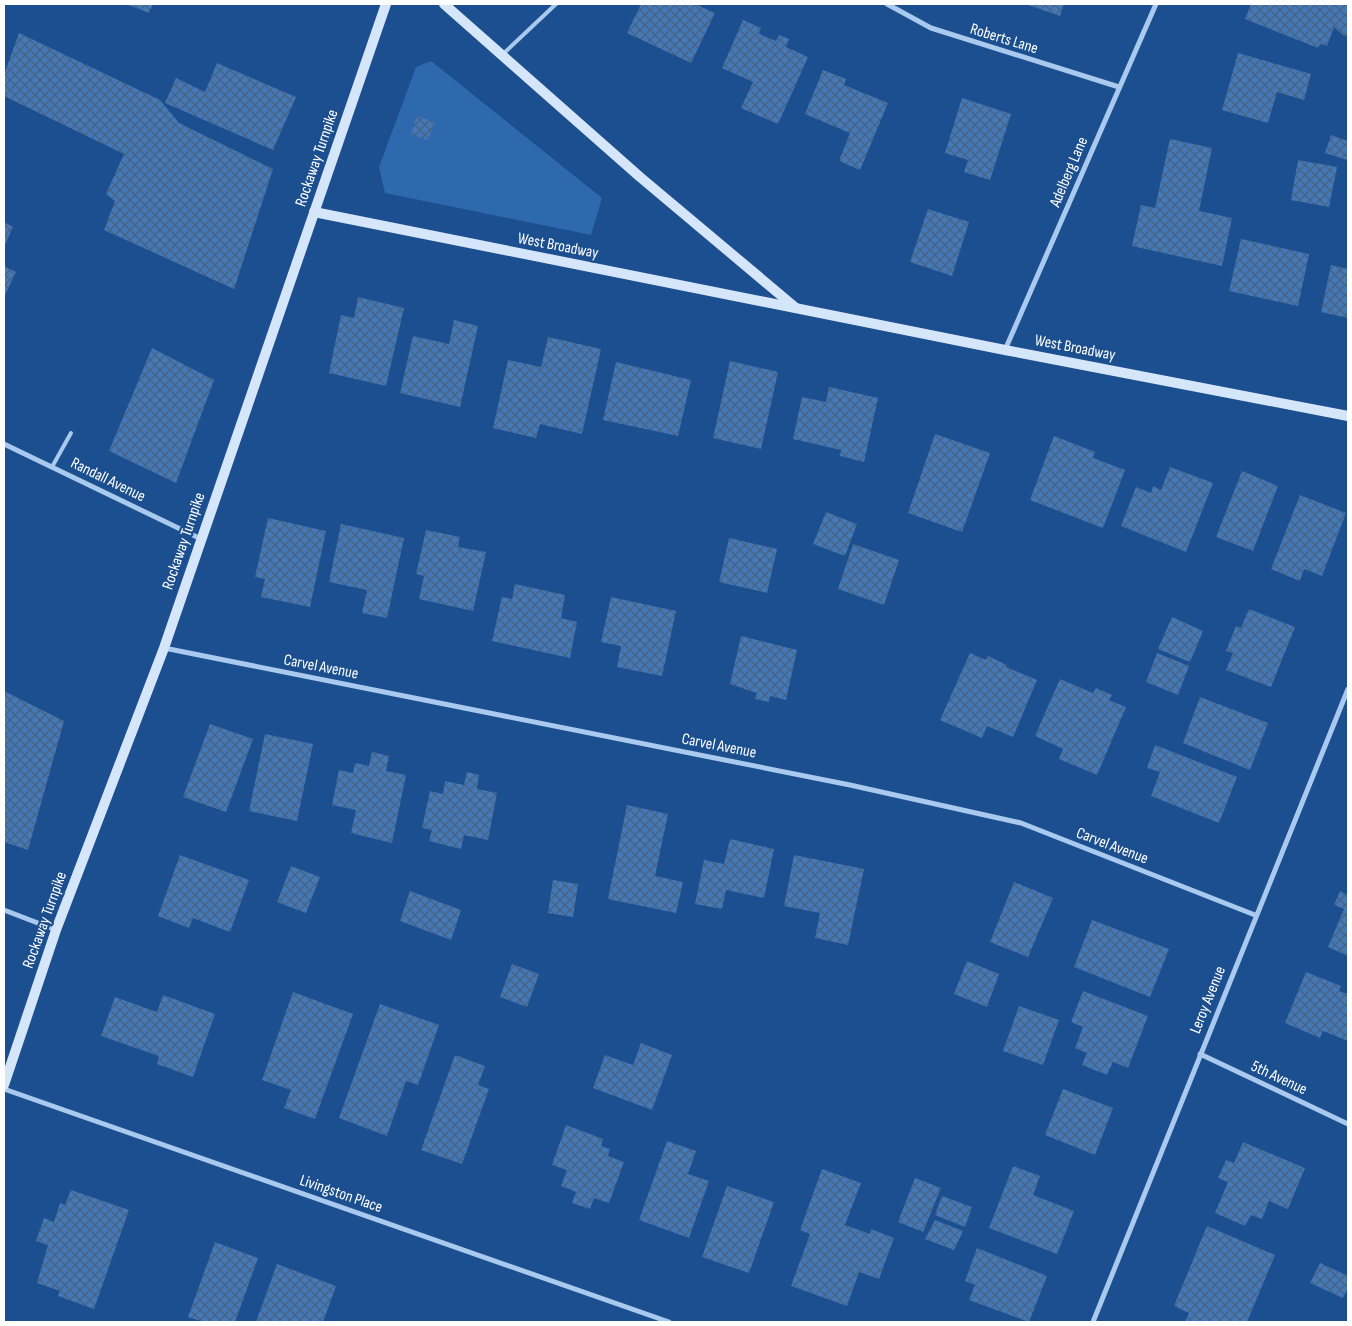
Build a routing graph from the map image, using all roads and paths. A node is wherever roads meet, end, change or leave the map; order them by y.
1 (386, 4) edge
2 (444, 4) edge
3 (546, 4) edge
4 (556, 4) edge
5 (887, 4) edge
6 (1156, 4) edge
7 (548, 11) junction
8 (502, 56) junction
9 (1118, 87) junction
10 (314, 212) junction
11 (796, 309) junction
12 (1005, 350) junction
13 (1348, 416) edge
14 (71, 433) dead end
15 (4, 444) edge
16 (52, 467) junction
17 (201, 539) junction
18 (164, 648) junction
19 (1348, 689) edge
20 (4, 910) edge
21 (1256, 915) junction
22 (56, 930) junction
23 (1200, 1054) junction
24 (4, 1084) edge
25 (4, 1089) edge
26 (1348, 1124) edge
27 (669, 1322) edge
28 (1093, 1322) edge

1 - 10 main road, Rockaway Turnpike
2 - 8 main road, West Broadway
3 - 7 lane
4 - 7 lane
5 - 9 street, Roberts Lane
6 - 9 street, Adelberg Lane
7 - 8 lane
8 - 11 main road, West Broadway
9 - 12 street, Adelberg Lane
10 - 11 main road, West Broadway
10 - 17 main road, Rockaway Turnpike
11 - 12 main road, West Broadway
12 - 13 main road, West Broadway
14 - 16 lane
15 - 16 street, Randall Avenue
16 - 17 street, Randall Avenue
17 - 18 main road, Rockaway Turnpike
18 - 21 street, Carvel Avenue
18 - 22 main road, Rockaway Turnpike
19 - 21 street, Leroy Avenue
20 - 22 street
21 - 23 street, Leroy Avenue
22 - 24 main road, Rockaway Turnpike
23 - 26 street, 5th Avenue
23 - 28 street, Leroy Avenue
25 - 27 street, Livingston Place

